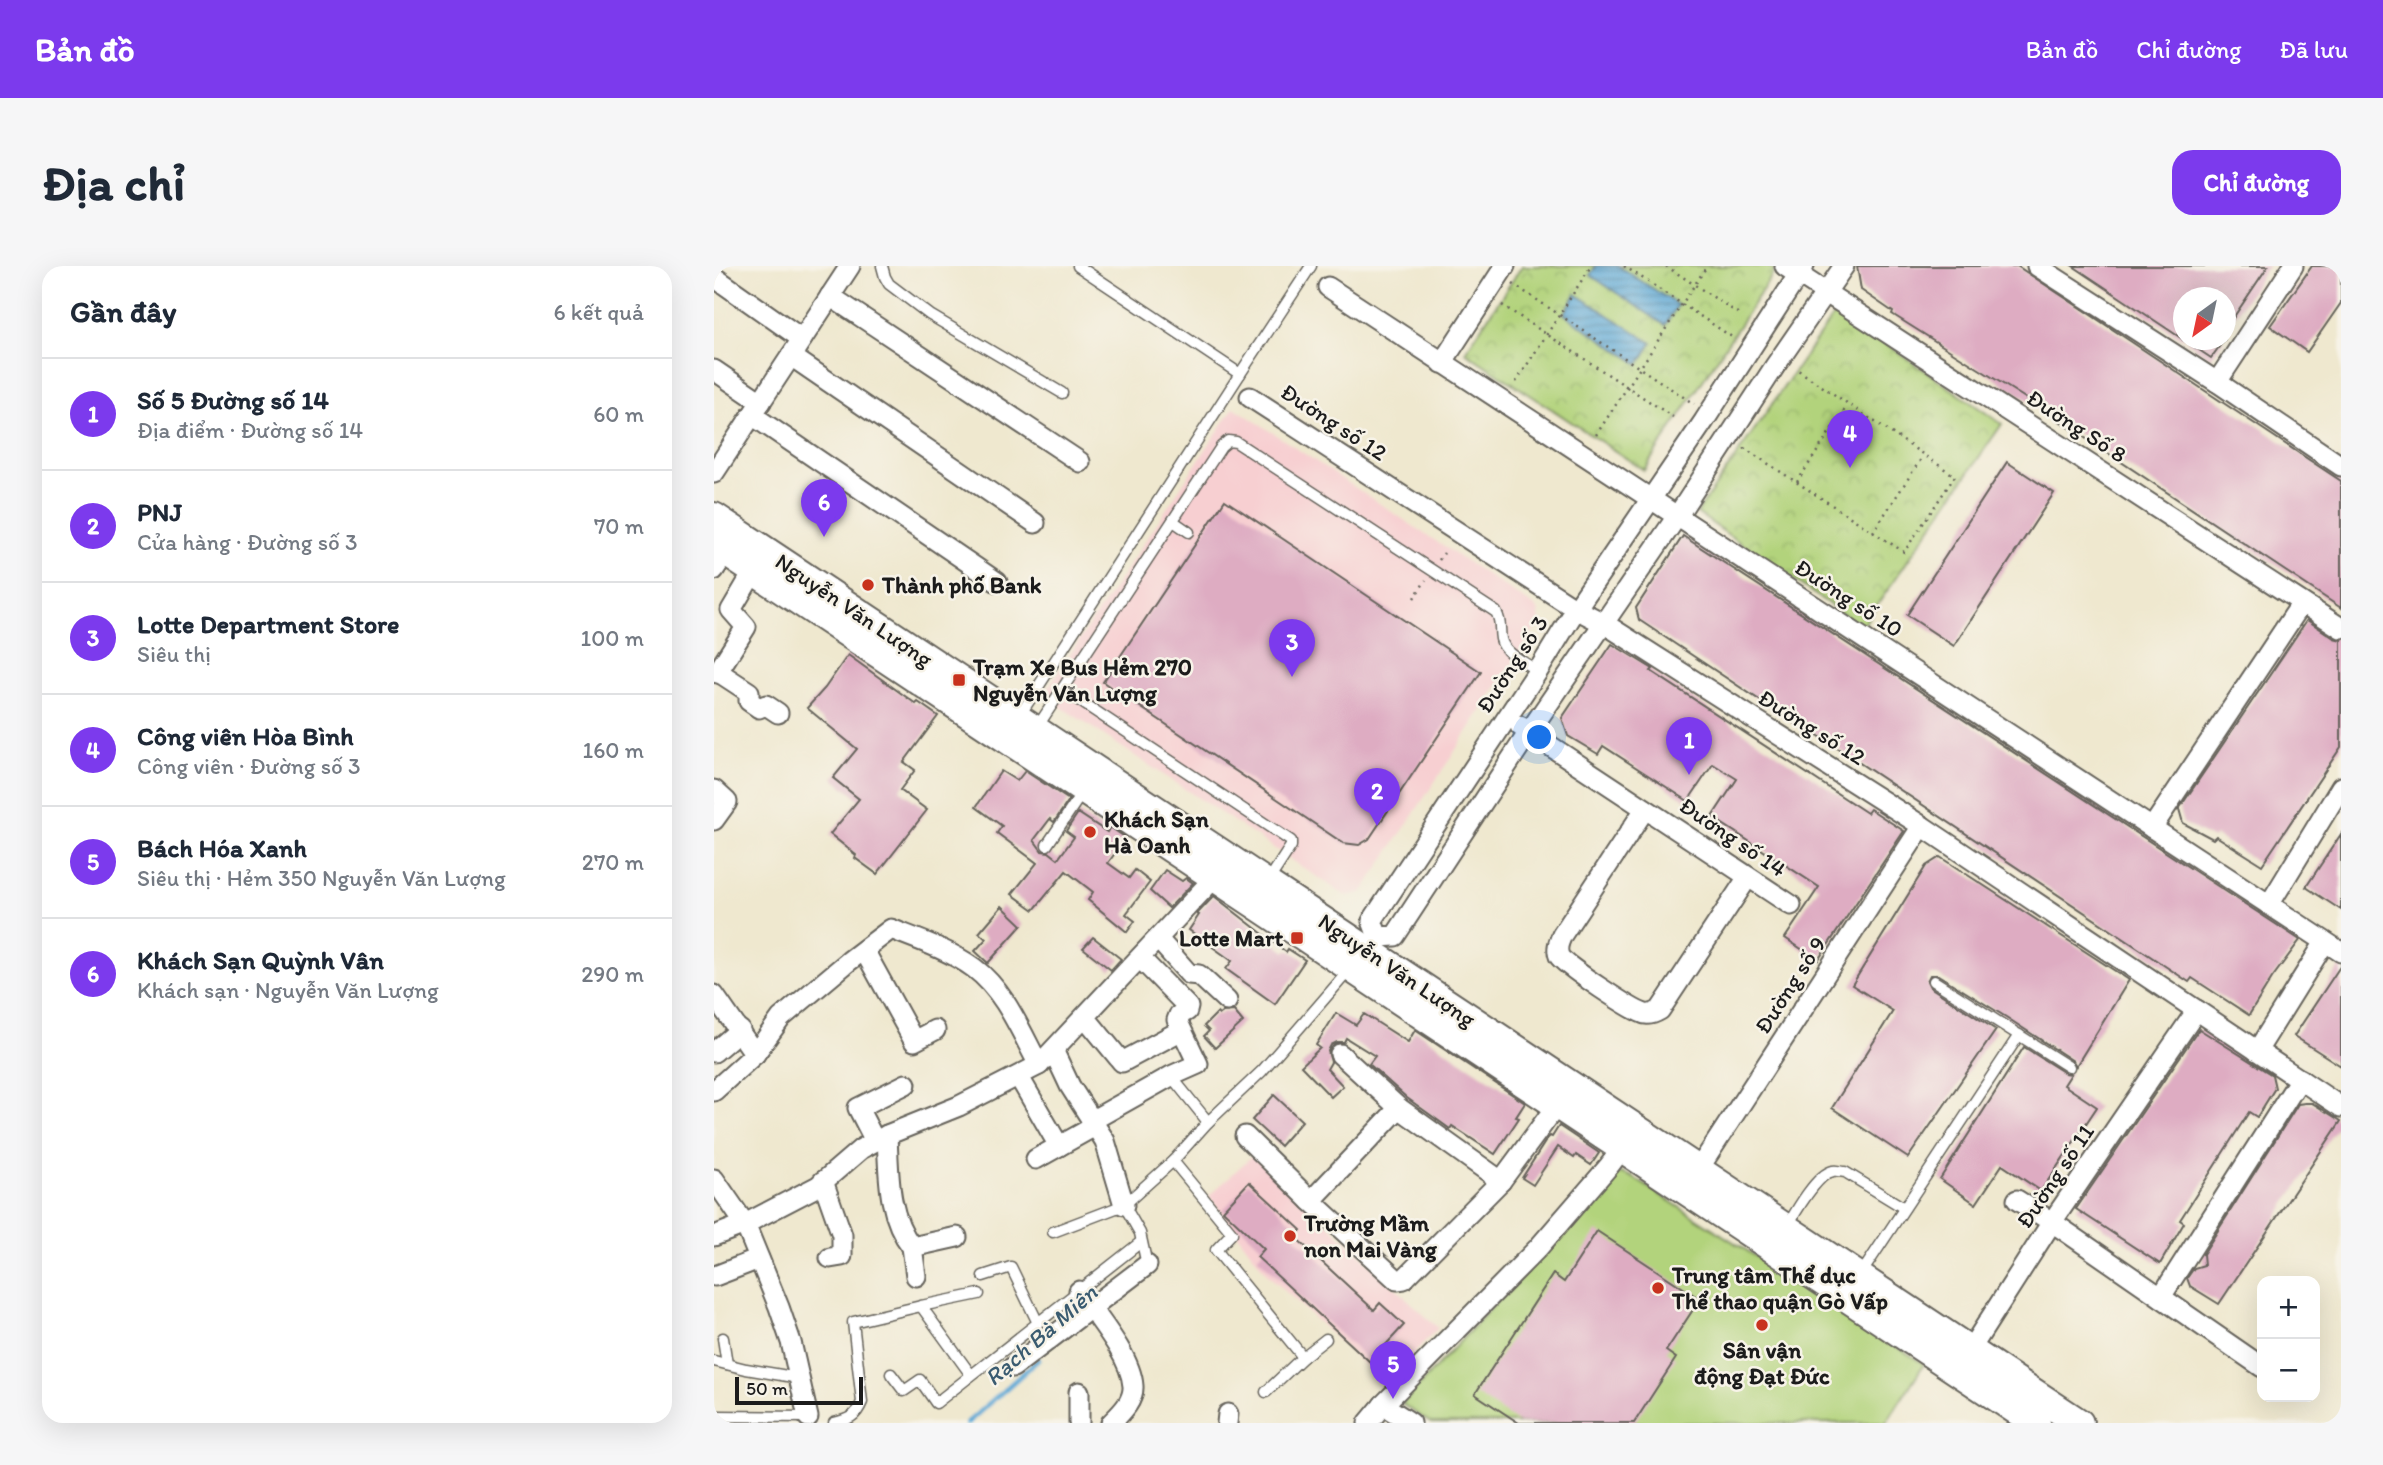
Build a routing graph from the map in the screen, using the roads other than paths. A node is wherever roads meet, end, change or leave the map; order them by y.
1 (850, 266) edge
2 (882, 266) edge
3 (1078, 266) edge
4 (1311, 266) edge
5 (1844, 266) edge
6 (2037, 266) edge
7 (2293, 266) edge
8 (1796, 269) edge
9 (1502, 270) edge
10 (714, 277) edge
11 (1328, 287) dead end
12 (1826, 292) junction
13 (830, 296) junction
14 (802, 339) junction
15 (1749, 349) junction
16 (791, 356) junction
17 (1442, 363) junction
18 (1778, 363) junction
19 (714, 370) edge
20 (1240, 374) junction
21 (2217, 382) junction
22 (1062, 393) dead end
23 (1250, 397) dead end
24 (757, 409) junction
25 (1707, 417) junction
26 (1729, 438) junction
27 (1080, 462) dead end
28 (2341, 466) edge
29 (714, 473) edge
30 (1651, 497) junction
31 (1678, 515) junction
32 (714, 517) edge
33 (1173, 521) junction
34 (1035, 523) dead end
35 (1189, 532) dead end
36 (718, 556) edge
37 (754, 571) junction
38 (997, 582) dead end
39 (2302, 603) junction
40 (1576, 609) junction
41 (1605, 624) junction
42 (2341, 628) edge
43 (1538, 671) junction
44 (716, 672) edge
45 (1062, 689) junction
46 (778, 713) dead end
47 (1507, 718) junction
48 (1530, 732) junction
49 (1020, 734) junction
50 (2341, 787) edge
51 (714, 790) edge
52 (1084, 790) junction
53 (1645, 809) junction
54 (714, 820) edge
55 (1922, 826) junction
56 (2152, 828) junction
57 (1047, 845) dead end
58 (1215, 877) junction
59 (1748, 877) junction
60 (1266, 884) junction
61 (1791, 905) dead end
62 (2269, 905) junction
63 (1158, 939) junction
64 (2333, 947) edge
65 (864, 950) junction
66 (1367, 953) junction
67 (1140, 958) junction
68 (1934, 981) dead end
69 (714, 995) edge
70 (1227, 1001) dead end
71 (2197, 1010) junction
72 (1085, 1017) junction
73 (728, 1021) edge
74 (935, 1030) dead end
75 (1180, 1031) junction
76 (2019, 1035) junction
77 (2257, 1051) junction
78 (714, 1052) edge
79 (755, 1054) junction
80 (1340, 1054) dead end
81 (1047, 1059) junction
82 (2069, 1067) dead end
83 (1171, 1076) junction
84 (1019, 1077) junction
85 (2300, 1079) junction
86 (906, 1084) dead end
87 (714, 1091) edge
88 (1557, 1105) junction
89 (2341, 1107) edge
90 (1399, 1108) junction
91 (1208, 1122) junction
92 (1093, 1124) junction
93 (1245, 1136) dead end
94 (881, 1138) junction
95 (1630, 1139) junction
96 (1059, 1146) junction
97 (1037, 1159) dead end
98 (1173, 1161) junction
99 (1698, 1170) junction
100 (714, 1179) edge
101 (823, 1181) junction
102 (1501, 1181) junction
103 (2017, 1200) dead end
104 (1311, 1201) junction
105 (1124, 1205) junction
106 (1904, 1208) junction
107 (2052, 1222) junction
108 (745, 1224) junction
109 (1786, 1228) junction
110 (1053, 1232) dead end
111 (714, 1236) edge
112 (957, 1237) dead end
113 (1141, 1242) junction
114 (912, 1247) junction
115 (830, 1258) dead end
116 (759, 1259) junction
117 (1147, 1265) joint
118 (715, 1276) edge
119 (916, 1276) dead end
120 (983, 1276) dead end
121 (1859, 1277) junction
122 (1079, 1291) junction
123 (979, 1294) dead end
124 (2161, 1297) junction
125 (921, 1306) junction
126 (1090, 1308) junction
127 (1038, 1323) junction
128 (723, 1338) dead end
129 (1326, 1339) dead end
130 (1303, 1357) junction
131 (714, 1361) edge
132 (1964, 1361) junction
133 (727, 1364) junction
134 (2257, 1364) edge
135 (1013, 1367) dead end
136 (891, 1374) dead end
137 (971, 1375) junction
138 (799, 1378) junction
139 (1079, 1392) dead end
140 (1266, 1392) dead end
141 (1383, 1405) junction
142 (714, 1416) edge
143 (808, 1420) edge
144 (834, 1423) edge
145 (1079, 1423) edge
146 (1111, 1423) edge
147 (1368, 1423) edge
148 (1411, 1423) edge
149 (2035, 1423) edge
150 (2079, 1423) edge

1 - 13 street
2 - 22 lane
3 - 20 lane
4 - 20 lane
5 - 12 street
6 - 21 street
7 - 21 street
8 - 12 street, Đường Số 8
8 - 15 street, Đường số 3
9 - 17 street
10 - 14 street
11 - 17 street, Đường số 10
12 - 18 street
12 - 39 street, Đường Số 8
13 - 14 street
13 - 27 street
14 - 16 street
15 - 18 street
15 - 25 street, Đường số 3
16 - 24 street
16 - 34 street
17 - 30 street, Đường số 10
18 - 26 street
19 - 24 street
20 - 49 lane
21 - 28 street
23 - 40 street, Đường số 12
24 - 29 street
24 - 38 street
25 - 26 street
25 - 30 street, Đường số 3
26 - 31 street
30 - 31 street, Đường số 10
30 - 40 street, Đường số 3
31 - 41 street
31 - 56 street, Đường số 10
32 - 49 street, Nguyễn Văn Lượng
33 - 35 lane
33 - 43 lane
33 - 45 lane
36 - 37 street, Nguyễn Văn Lượng
37 - 44 street
37 - 49 street, Nguyễn Văn Lượng
39 - 42 street, Đường Số 8
39 - 56 street
40 - 41 street, Đường số 12
40 - 43 street, Đường số 3
41 - 48 street
41 - 55 street, Đường số 12
43 - 47 street, Đường số 3
44 - 46 street
45 - 49 lane
45 - 60 lane
47 - 48 street, Đường số 14
47 - 66 street, Đường số 3
48 - 53 street, Đường số 14
48 - 66 street
49 - 52 street, Nguyễn Văn Lượng
49 - 60 street, Nguyễn Văn Lượng
50 - 62 street
51 - 54 street
52 - 57 lane
52 - 58 street, Nguyễn Văn Lượng
53 - 59 street, Đường số 14
53 - 59 street
55 - 71 street, Đường số 12
55 - 99 street, Đường số 9
56 - 62 street, Đường số 10
58 - 63 street
58 - 66 street, Nguyễn Văn Lượng
59 - 61 street, Đường số 14
60 - 66 street, Nguyễn Văn Lượng
62 - 64 street, Đường số 10
63 - 67 street
63 - 70 street
64 - 77 street
65 - 74 street
65 - 79 street
65 - 81 street
66 - 88 street, Nguyễn Văn Lượng
66 - 91 lane
66 - 95 street, Nguyễn Văn Lượng
67 - 72 street
67 - 75 street
68 - 76 lane
69 - 73 street
71 - 77 street, Đường số 12
71 - 107 street, Đường số 11
72 - 75 street
72 - 81 street
73 - 78 street
73 - 79 street
75 - 83 street
76 - 82 lane
76 - 106 lane
77 - 85 street, Đường số 12
79 - 87 street
80 - 90 street
81 - 84 street
81 - 92 street
83 - 91 lane
83 - 92 street
84 - 94 street
84 - 96 street
85 - 89 street, Đường số 12
85 - 124 street
86 - 94 street
88 - 95 street, Nguyễn Văn Lượng
88 - 102 street
90 - 102 street
90 - 104 street
91 - 98 lane
92 - 96 street
92 - 105 street
93 - 104 street
94 - 101 street
94 - 114 street
95 - 99 street, Nguyễn Văn Lượng
95 - 132 street, Nguyễn Văn Lượng
95 - 141 street
96 - 97 street
98 - 105 lane
98 - 130 lane
99 - 109 street, Nguyễn Văn Lượng
100 - 108 street
101 - 108 street
101 - 115 street
102 - 104 street
103 - 107 street
105 - 110 lane
105 - 113 lane
106 - 109 lane
106 - 121 lane
107 - 124 street
107 - 132 street, Đường số 11
108 - 111 street
108 - 116 street
109 - 121 street, Nguyễn Văn Lượng
112 - 114 street
113 - 117 lane
113 - 122 lane
114 - 119 street
116 - 118 street
116 - 138 street
117 - 126 street
120 - 127 lane
121 - 132 street, Nguyễn Văn Lượng
122 - 126 street
122 - 127 lane
123 - 125 lane
124 - 134 street
125 - 137 lane
125 - 144 lane
126 - 135 street
126 - 146 street
127 - 137 lane
128 - 133 lane
129 - 130 lane
130 - 140 lane
131 - 133 lane
132 - 149 street, Nguyễn Văn Lượng
132 - 150 street, Nguyễn Văn Lượng
133 - 138 lane
136 - 137 lane
138 - 143 street
139 - 145 street
141 - 147 street
141 - 148 street
142 - 143 lane

